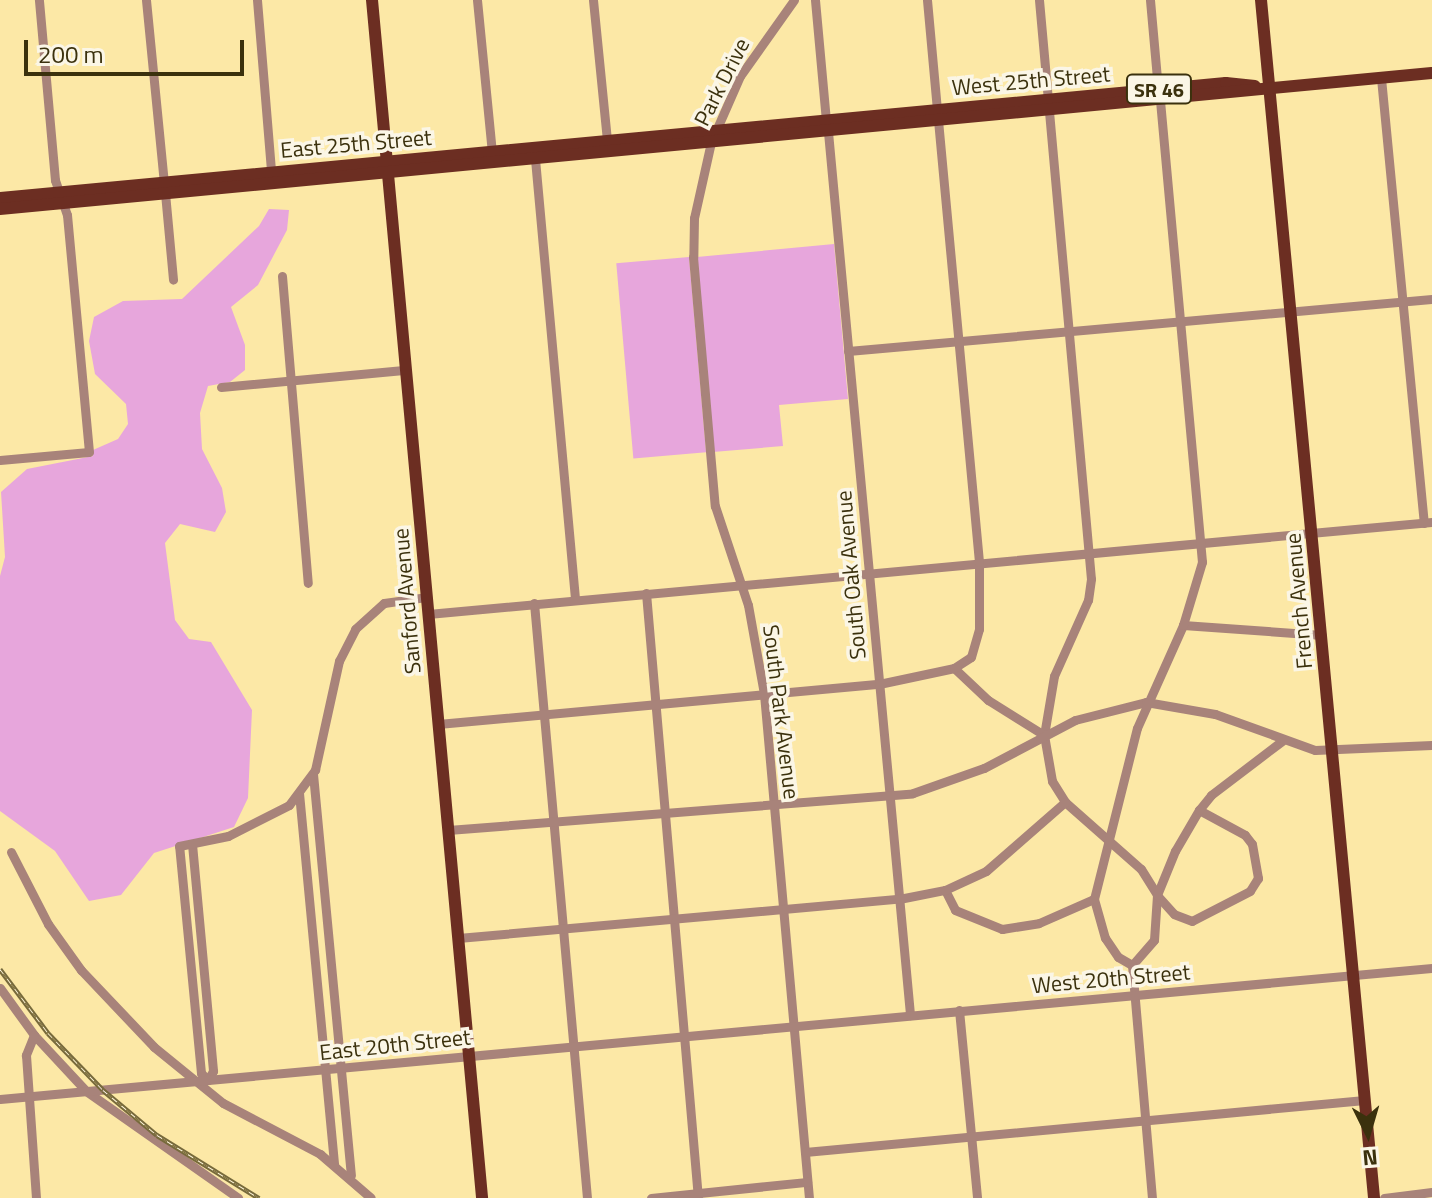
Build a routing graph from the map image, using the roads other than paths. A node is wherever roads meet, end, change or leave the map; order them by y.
1 (39, 0) edge
2 (146, 0) edge
3 (257, 0) edge
4 (372, 0) edge
5 (477, 0) edge
6 (593, 0) edge
7 (794, 0) edge
8 (815, 0) edge
9 (927, 0) edge
10 (1039, 0) edge
11 (1150, 0) edge
12 (1261, 0) edge
13 (1432, 73) edge
14 (1381, 78) junction
15 (1270, 88) junction
16 (1159, 96) junction
17 (1048, 106) junction
18 (937, 116) junction
19 (827, 126) junction
20 (714, 137) junction
21 (607, 141) junction
22 (552, 146) junction
23 (492, 152) junction
24 (535, 159) junction
25 (513, 161) junction
26 (386, 167) junction
27 (271, 172) junction
28 (164, 188) junction
29 (62, 197) junction
30 (0, 198) edge
31 (0, 209) edge
32 (282, 276) dead end
33 (173, 280) dead end
34 (1432, 299) edge
35 (1401, 301) junction
36 (1291, 311) junction
37 (1180, 321) junction
38 (1070, 331) junction
39 (959, 341) junction
40 (848, 351) junction
41 (406, 370) junction
42 (290, 381) junction
43 (221, 387) dead end
44 (0, 460) edge
45 (1428, 522) edge
46 (1312, 532) junction
47 (1201, 542) junction
48 (1090, 552) junction
49 (979, 562) junction
50 (868, 573) junction
51 (308, 583) dead end
52 (741, 584) junction
53 (646, 593) junction
54 (426, 597) junction
55 (575, 598) junction
56 (534, 603) junction
57 (428, 614) junction
58 (1183, 625) junction
59 (1322, 635) junction
60 (954, 668) junction
61 (879, 684) junction
62 (764, 694) junction
63 (1146, 702) junction
64 (655, 704) junction
65 (544, 714) junction
66 (438, 724) junction
67 (1044, 735) junction
68 (1282, 741) junction
69 (1432, 745) edge
70 (1333, 752) junction
71 (313, 774) junction
72 (299, 793) junction
73 (889, 795) junction
74 (1065, 802) junction
75 (775, 803) junction
76 (664, 810) junction
77 (1199, 810) junction
78 (553, 821) junction
79 (448, 830) junction
80 (192, 844) junction
81 (1111, 844) junction
82 (11, 852) dead end
83 (945, 890) junction
84 (1157, 895) junction
85 (899, 899) junction
86 (1094, 899) junction
87 (783, 909) junction
88 (672, 919) junction
89 (563, 929) junction
90 (458, 938) junction
91 (1132, 965) junction
92 (1432, 968) edge
93 (1354, 975) junction
94 (0, 988) edge
95 (1133, 995) junction
96 (959, 1010) junction
97 (910, 1015) junction
98 (793, 1026) junction
99 (34, 1035) junction
100 (683, 1036) junction
101 (573, 1046) junction
102 (469, 1056) junction
103 (344, 1068) junction
104 (326, 1070) junction
105 (208, 1080) junction
106 (191, 1081) junction
107 (86, 1091) junction
108 (29, 1097) junction
109 (0, 1099) edge
110 (1365, 1100) junction
111 (1145, 1120) junction
112 (970, 1136) junction
113 (805, 1152) junction
114 (334, 1164) junction
115 (351, 1175) junction
116 (807, 1182) junction
117 (1432, 1192) edge
118 (698, 1196) edge
119 (36, 1198) edge
120 (238, 1198) edge
121 (371, 1198) edge
122 (482, 1198) edge
123 (587, 1198) edge
124 (651, 1198) edge
125 (809, 1198) edge
126 (977, 1198) edge
127 (1152, 1198) edge
128 (1374, 1198) edge
129 (1384, 1198) edge

1 - 29 street
2 - 28 street
3 - 27 street
4 - 26 main road, Sanford Avenue
5 - 23 street
6 - 21 street
7 - 20 street, Park Drive
8 - 19 street, South Oak Avenue
9 - 18 street
10 - 17 street
11 - 16 street
12 - 15 main road, French Avenue
13 - 14 main road, West 25th Street
14 - 15 main road, West 25th Street
14 - 35 street
15 - 16 main road, West 25th Street / SR 46
15 - 36 main road, French Avenue
16 - 17 main road, West 25th Street / SR 46
16 - 37 street
17 - 18 main road, West 25th Street / SR 46
17 - 38 street
18 - 19 main road, West 25th Street / SR 46
18 - 19 main road, West 25th Street / SR 46
18 - 39 street
19 - 20 main road, West 25th Street / SR 46
19 - 40 street, South Oak Avenue
20 - 21 main road, East 25th Street / SR 46
20 - 24 main road, East 25th Street / SR 46
20 - 52 street, South Park Avenue
21 - 22 main road, East 25th Street / SR 46
22 - 23 main road, East 25th Street / SR 46
22 - 25 main road
23 - 26 main road, East 25th Street / SR 46
24 - 25 main road, East 25th Street / SR 46
24 - 55 street
25 - 26 main road, East 25th Street / SR 46
26 - 27 main road, East 25th Street / SR 46
26 - 28 main road, East 25th Street / SR 46
26 - 41 main road, Sanford Avenue
27 - 28 main road, East 25th Street / SR 46
28 - 29 main road, East 25th Street / SR 46
28 - 33 street
29 - 30 main road, East 25th Street / SR 46
29 - 31 main road, East 25th Street / SR 46
29 - 44 street
32 - 42 street
34 - 35 street
35 - 36 street
35 - 45 street
36 - 37 street
36 - 46 main road, French Avenue
37 - 38 street
37 - 47 street
38 - 39 street
38 - 48 street
39 - 40 street
39 - 49 street
40 - 50 street, South Oak Avenue
41 - 42 street
41 - 54 main road, Sanford Avenue
42 - 43 street
42 - 51 street
45 - 46 street
46 - 47 street
46 - 59 main road, French Avenue
47 - 48 street
47 - 58 street
48 - 49 street
48 - 67 street
49 - 50 street
49 - 60 street
50 - 52 street
50 - 61 street, South Oak Avenue
52 - 53 street
52 - 62 street, South Park Avenue
53 - 55 street
53 - 64 street
54 - 57 main road, Sanford Avenue
54 - 71 street
55 - 56 street
56 - 57 street
56 - 65 street
57 - 66 main road, Sanford Avenue
58 - 59 street
58 - 63 street
59 - 70 main road, French Avenue
60 - 61 street
60 - 67 street
61 - 62 street
61 - 73 street, South Oak Avenue
62 - 64 street
62 - 75 street, South Park Avenue
63 - 67 street
63 - 68 street
63 - 81 street
64 - 65 street
64 - 76 street
65 - 66 street
65 - 78 street
66 - 79 main road, Sanford Avenue
67 - 73 street
67 - 74 street
68 - 70 street
68 - 77 street
69 - 70 street
70 - 93 main road, French Avenue
71 - 72 street
71 - 103 street
72 - 80 street
72 - 104 street
73 - 75 street
73 - 85 street, South Oak Avenue
74 - 81 street
74 - 83 street
75 - 76 street
75 - 87 street, South Park Avenue
76 - 78 street
76 - 88 street
77 - 84 street
77 - 84 street
78 - 79 street
78 - 89 street
79 - 90 main road, Sanford Avenue
80 - 105 street
80 - 105 street
81 - 84 street
81 - 86 street
82 - 106 street
83 - 85 street
83 - 86 street
84 - 91 street
85 - 87 street
85 - 97 street, South Oak Avenue
86 - 91 street
87 - 88 street
87 - 98 street, South Park Avenue
88 - 89 street
88 - 100 street
89 - 90 street
89 - 101 street
90 - 102 main road, Sanford Avenue
91 - 95 street
92 - 93 street, West 20th Street
93 - 95 street, West 20th Street
93 - 110 main road, French Avenue
94 - 99 street
95 - 96 street, West 20th Street
95 - 111 street
96 - 97 street, West 20th Street
96 - 112 street
97 - 98 street, West 20th Street
98 - 100 street, East 20th Street
98 - 113 street, South Park Avenue
99 - 107 street
99 - 108 street
100 - 101 street, East 20th Street
100 - 118 street
101 - 102 street, East 20th Street
101 - 123 street
102 - 103 street, East 20th Street
102 - 122 main road, Sanford Avenue
103 - 104 street, East 20th Street
103 - 115 street
104 - 105 street, East 20th Street
104 - 114 street
105 - 106 street, East 20th Street
106 - 107 street, East 20th Street
106 - 114 street
107 - 108 street, East 20th Street
107 - 120 street
108 - 109 street, East 20th Street
108 - 119 street
110 - 111 street
110 - 128 main road, French Avenue
111 - 112 street
111 - 127 street
112 - 113 street
112 - 126 street
113 - 116 street, South Park Avenue
114 - 115 street
115 - 121 street
116 - 118 street
116 - 125 street, South Park Avenue
117 - 129 street
118 - 124 street

